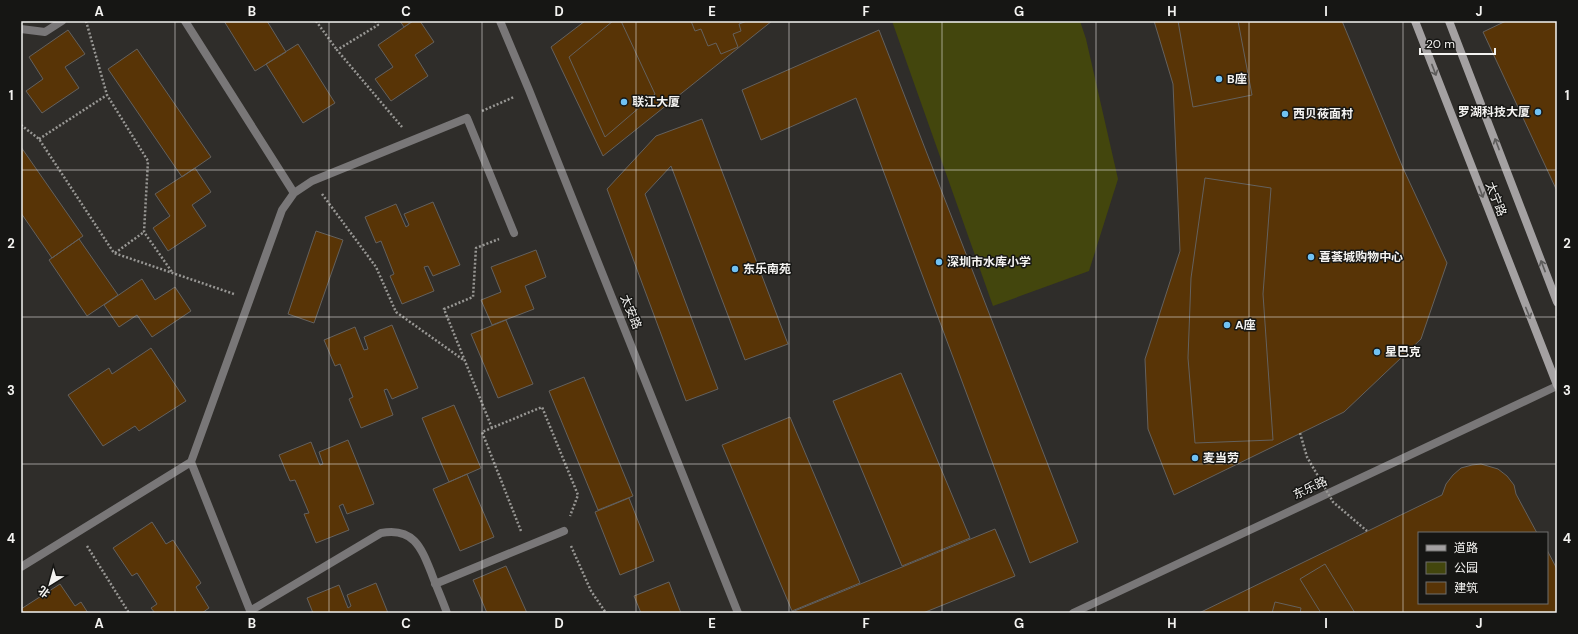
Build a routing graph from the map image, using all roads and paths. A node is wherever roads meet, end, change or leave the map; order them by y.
1 (62, 21) edge
2 (86, 21) edge
3 (185, 21) edge
4 (316, 21) edge
5 (375, 21) edge
6 (500, 21) edge
7 (1414, 21) edge
8 (1449, 21) edge
9 (21, 29) edge
10 (337, 50) junction
11 (530, 90) junction
12 (107, 95) junction
13 (467, 118) junction
14 (21, 125) edge
15 (39, 139) junction
16 (412, 140) junction
17 (312, 181) junction
18 (294, 193) junction
19 (144, 232) junction
20 (514, 233) joint
21 (114, 253) junction
22 (172, 272) junction
23 (250, 299) junction
24 (1557, 302) edge
25 (465, 362) junction
26 (1557, 386) edge
27 (492, 428) junction
28 (1300, 434) dead end
29 (191, 462) junction
30 (564, 531) junction
31 (1368, 531) dead end
32 (78, 532) junction
33 (527, 546) junction
34 (21, 567) edge
35 (436, 584) junction
36 (251, 612) edge
37 (129, 613) edge
38 (447, 613) edge
39 (606, 613) edge
40 (738, 613) edge
41 (1073, 613) edge

1 - 9 street
2 - 12 path
3 - 18 street
4 - 10 path
5 - 10 path
6 - 11 street, 太安路
7 -> 26 main road, 太宁路
24 -> 8 main road, 太宁路
10 - 16 path
11 - 13 path
11 - 40 street, 太安路
12 - 15 path
12 - 19 path
13 - 16 street
13 - 20 street
14 - 15 path
15 - 21 path
16 - 17 street
17 - 18 street
17 - 25 path
18 - 23 street
19 - 21 path
19 - 22 path
20 - 25 path
21 - 22 path
22 - 23 path
23 - 29 street
25 - 27 path
26 - 41 street, 东乐路
27 - 30 path
27 - 33 path
28 - 31 path, bridge
29 - 32 street
29 - 36 street
30 - 33 street
30 - 39 path
32 - 34 street
32 - 37 path
33 - 35 street
35 - 36 street
35 - 38 street

